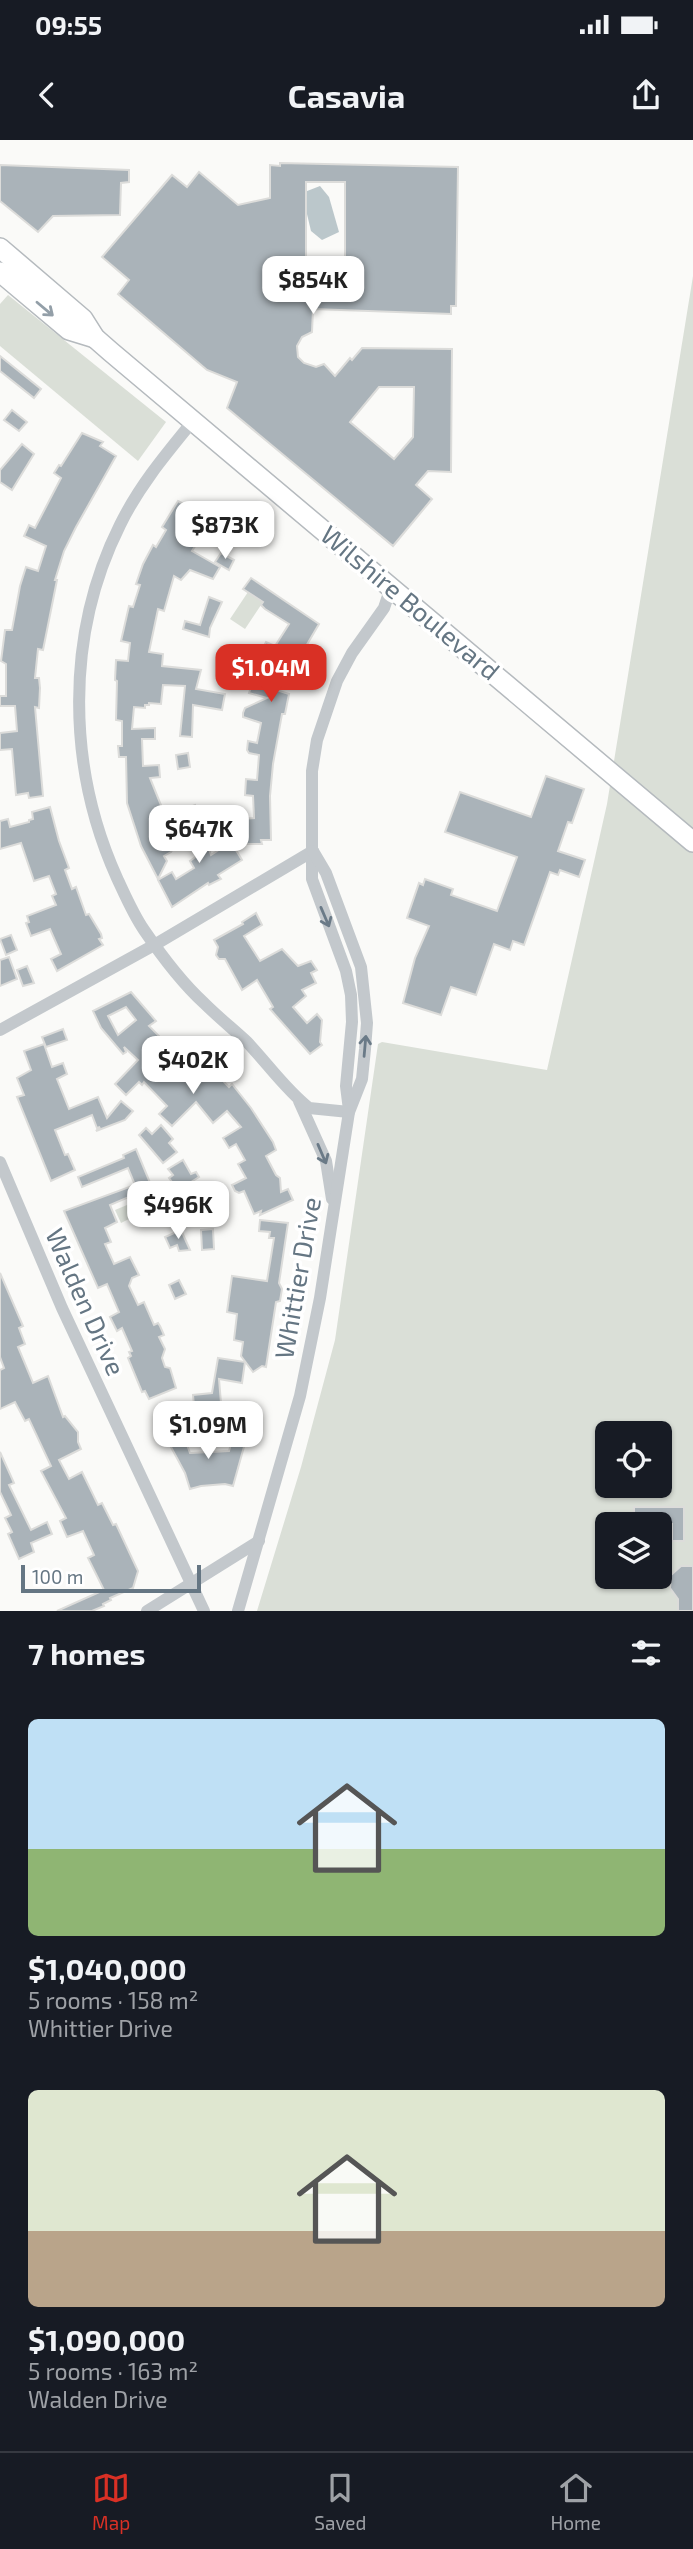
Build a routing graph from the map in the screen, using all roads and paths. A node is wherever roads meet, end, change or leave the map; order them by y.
1 (0, 247) edge
2 (0, 273) edge
3 (95, 338) junction
4 (193, 421) junction
5 (391, 587) junction
6 (693, 842) edge
7 (313, 851) junction
8 (156, 944) junction
9 (0, 1030) edge
10 (299, 1100) junction
11 (349, 1112) junction
12 (0, 1162) edge
13 (334, 1211) junction
14 (259, 1541) junction
15 (191, 1583) junction
16 (147, 1611) edge
17 (204, 1611) edge
18 (238, 1611) edge

1 - 3 main road, Wilshire Boulevard
2 -> 3 main road, Wilshire Boulevard
3 - 4 main road, Wilshire Boulevard
4 - 5 main road, Wilshire Boulevard
4 - 8 street
5 - 6 main road, Wilshire Boulevard
5 - 7 street, Whittier Drive
7 - 8 street
7 - 11 street, Whittier Drive
8 - 9 street
8 - 10 street
10 - 11 street
10 -> 13 street
11 - 13 street, Whittier Drive
12 - 15 street, Walden Drive
13 - 14 street, Whittier Drive
14 - 15 street
14 - 18 street, Whittier Drive
15 - 16 street
15 - 17 street, Walden Drive

